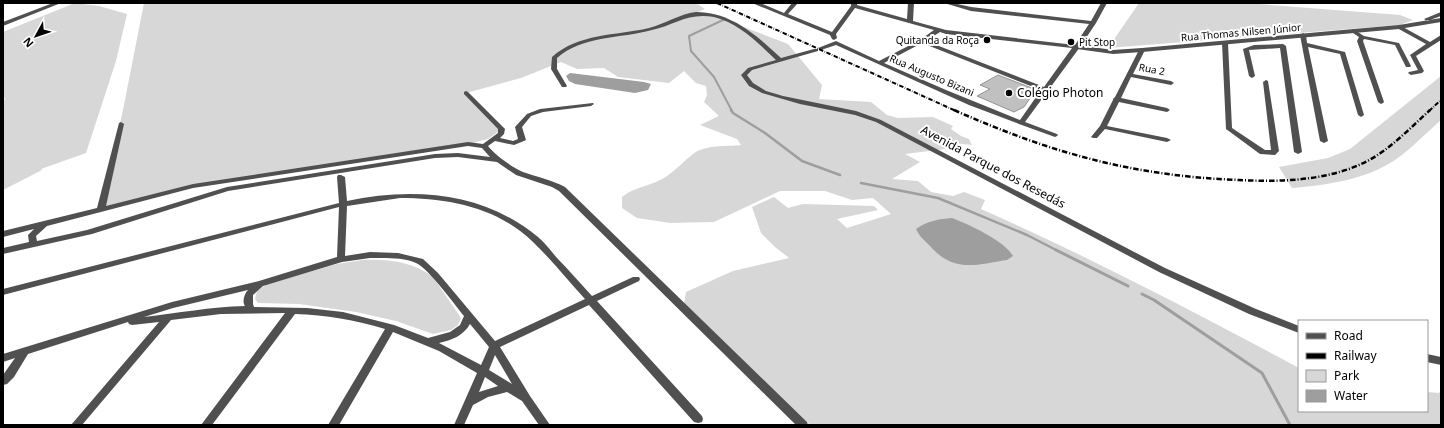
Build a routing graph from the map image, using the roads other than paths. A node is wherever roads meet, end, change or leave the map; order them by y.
1 (58, 3) edge
2 (755, 3) edge
3 (795, 3) edge
4 (910, 3) edge
5 (947, 3) edge
6 (1104, 3) edge
7 (854, 4) edge
8 (963, 5) edge
9 (1441, 14) edge
10 (785, 15) junction
11 (1441, 20) edge
12 (910, 22) junction
13 (1093, 23) junction
14 (3, 24) edge
15 (1408, 26) junction
16 (1399, 27) junction
17 (939, 30) junction
18 (1353, 31) junction
19 (833, 34) junction
20 (1302, 35) junction
21 (1281, 37) junction
22 (1362, 37) junction
23 (1441, 37) edge
24 (922, 42) junction
25 (836, 43) junction
26 (1225, 43) junction
27 (1306, 44) junction
28 (1430, 44) junction
29 (1283, 46) junction
30 (1077, 48) junction
31 (1142, 50) junction
32 (780, 60) junction
33 (879, 63) junction
34 (1408, 66) dead end
35 (1410, 73) dead end
36 (1129, 75) junction
37 (1252, 76) dead end
38 (1266, 82) dead end
39 (1172, 83) dead end
40 (564, 86) dead end
41 (1044, 89) junction
42 (466, 93) dead end
43 (1116, 99) junction
44 (1381, 102) dead end
45 (591, 104) dead end
46 (1168, 110) dead end
47 (1361, 115) dead end
48 (1021, 123) junction
49 (121, 124) dead end
50 (1102, 127) junction
51 (1055, 135) dead end
52 (1095, 137) dead end
53 (495, 139) junction
54 (1167, 140) dead end
55 (1324, 142) dead end
56 (484, 146) junction
57 (1298, 152) dead end
58 (503, 161) junction
59 (341, 178) dead end
60 (163, 193) junction
61 (343, 204) junction
62 (101, 208) junction
63 (161, 209) junction
64 (46, 222) junction
65 (3, 234) edge
66 (34, 245) junction
67 (3, 251) edge
68 (340, 259) junction
69 (636, 279) dead end
70 (260, 284) junction
71 (3, 292) edge
72 (589, 301) junction
73 (172, 305) junction
74 (251, 309) junction
75 (292, 311) junction
76 (469, 316) junction
77 (169, 318) junction
78 (112, 325) junction
79 (391, 327) junction
80 (1298, 330) edge
81 (428, 341) junction
82 (494, 346) junction
83 (24, 351) junction
84 (3, 358) edge
85 (1428, 358) edge
86 (1441, 360) edge
87 (484, 370) junction
88 (3, 381) edge
89 (509, 387) junction
90 (526, 399) junction
91 (469, 402) junction
92 (698, 419) dead end
93 (76, 425) edge
94 (206, 425) edge
95 (333, 425) edge
96 (459, 425) edge
97 (545, 425) edge
98 (803, 425) edge

1 - 14 street
2 - 10 street
3 - 10 street
4 - 12 street
5 - 8 street
6 - 13 street
7 - 12 street, Rua Thomas Nilsen Júnior
7 - 19 street
8 - 13 street
9 - 15 street, Rua Thomas Nilsen Júnior
10 - 19 street
11 - 15 street, Rua Thomas Nilsen Júnior
12 - 17 street, Rua Thomas Nilsen Júnior
13 - 30 street
15 - 16 street, Rua Thomas Nilsen Júnior
16 - 18 street, Rua Thomas Nilsen Júnior
16 - 28 street
17 - 24 street
17 - 30 street, Rua Thomas Nilsen Júnior
18 - 20 street, Rua Thomas Nilsen Júnior
18 - 22 street
19 - 25 street
20 - 21 street, Rua Thomas Nilsen Júnior
20 - 27 street
21 - 26 street, Rua Thomas Nilsen Júnior
21 - 29 street
22 - 34 street
22 - 44 street
23 - 28 street
24 - 33 street
24 - 41 street
25 - 32 street, Avenida Parque dos Resedás
25 - 33 street, Rua Augusto Bizani
26 - 31 street, Rua Thomas Nilsen Júnior
26 - 38 street
27 - 47 street
27 - 55 street
28 - 35 street
29 - 37 street
29 - 57 street
30 - 31 street, Rua Thomas Nilsen Júnior
30 - 41 street
31 - 36 street
32 - 40 street
32 - 80 street, Avenida Parque dos Resedás
33 - 48 street, Rua Augusto Bizani
36 - 39 street, Rua 2
36 - 43 street
41 - 48 street
42 - 53 street
43 - 46 street
43 - 50 street
45 - 53 street
48 - 51 street, Rua Augusto Bizani
49 - 62 street
50 - 52 street
50 - 54 street
53 - 56 street
56 - 58 street
56 - 60 street
58 - 63 street
58 - 98 street
59 - 61 street
60 - 62 street
60 - 63 street
61 - 68 street
61 - 71 street
61 - 72 street
62 - 64 street
63 - 66 street
64 - 65 street
64 - 66 street
66 - 67 street
68 - 70 street
68 - 76 street
69 - 72 street
70 - 73 street
70 - 74 street
72 - 82 street
72 - 92 street
73 - 77 street
73 - 78 street
74 - 75 street
74 - 77 street
75 - 79 street
75 - 94 street
76 - 81 street
76 - 82 street
77 - 78 street
77 - 93 street
78 - 83 street
79 - 81 street
79 - 95 street
81 - 87 street
82 - 87 street
82 - 90 street
83 - 84 street
83 - 88 street
85 - 86 street
87 - 89 street
87 - 91 street
89 - 90 street
89 - 91 street
90 - 97 street
91 - 96 street

